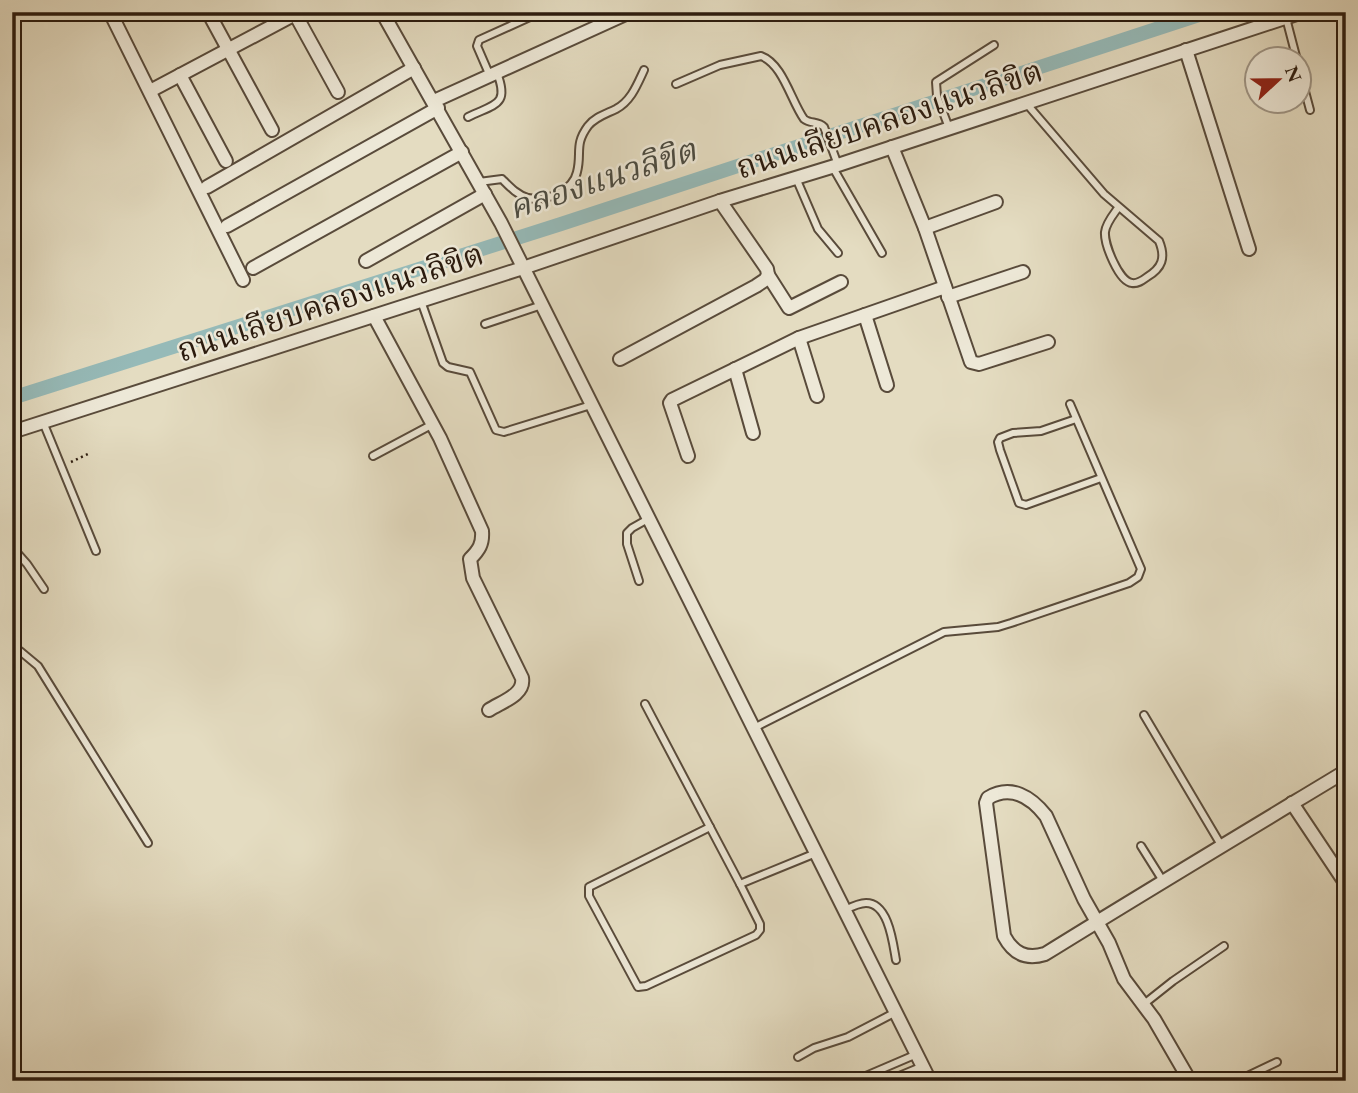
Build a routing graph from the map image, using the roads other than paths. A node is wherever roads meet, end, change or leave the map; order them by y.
1 (110, 12) edge
2 (208, 12) edge
3 (382, 12) edge
4 (541, 12) edge
5 (630, 12) edge
6 (1303, 12) edge
7 (296, 13) edge
8 (1286, 18) junction
9 (994, 46) dead end
10 (1293, 46) edge
11 (229, 50) junction
12 (1186, 50) junction
13 (414, 68) junction
14 (644, 70) dead end
15 (180, 75) junction
16 (493, 75) junction
17 (676, 84) dead end
18 (150, 91) junction
19 (338, 92) dead end
20 (1027, 103) junction
21 (436, 104) junction
22 (468, 117) dead end
23 (947, 123) junction
24 (272, 130) dead end
25 (892, 147) junction
26 (462, 152) junction
27 (834, 161) junction
28 (226, 162) dead end
29 (796, 178) junction
30 (207, 187) dead end
31 (482, 188) junction
32 (720, 201) junction
33 (996, 202) dead end
34 (1118, 208) junction
35 (228, 226) dead end
36 (925, 228) junction
37 (1249, 249) dead end
38 (838, 253) dead end
39 (882, 253) dead end
40 (366, 261) dead end
41 (253, 268) dead end
42 (523, 268) junction
43 (1023, 272) dead end
44 (768, 275) junction
45 (243, 280) dead end
46 (841, 282) dead end
47 (946, 292) junction
48 (421, 301) junction
49 (542, 304) junction
50 (865, 315) junction
51 (374, 316) junction
52 (485, 324) dead end
53 (799, 338) junction
54 (1048, 342) dead end
55 (620, 359) dead end
56 (735, 369) junction
57 (887, 384) dead end
58 (817, 396) dead end
59 (593, 404) junction
60 (1070, 404) dead end
61 (1076, 419) junction
62 (43, 422) junction
63 (433, 424) junction
64 (12, 432) edge
65 (753, 433) dead end
66 (373, 456) dead end
67 (688, 456) dead end
68 (1101, 478) junction
69 (650, 519) junction
70 (12, 547) edge
71 (96, 551) dead end
72 (639, 581) dead end
73 (44, 589) dead end
74 (12, 652) edge
75 (645, 704) dead end
76 (489, 710) dead end
77 (1144, 715) dead end
78 (754, 728) junction
79 (1346, 771) edge
80 (1292, 803) junction
81 (710, 827) junction
82 (148, 843) dead end
83 (1221, 845) junction
84 (1141, 846) dead end
85 (816, 853) junction
86 (1163, 881) junction
87 (740, 884) junction
88 (1346, 884) edge
89 (845, 910) junction
90 (1098, 921) junction
91 (1224, 946) dead end
92 (896, 960) dead end
93 (1144, 1004) junction
94 (896, 1012) junction
95 (798, 1057) dead end
96 (920, 1060) junction
97 (1277, 1062) dead end
98 (854, 1081) edge
99 (887, 1081) edge
100 (930, 1081) edge
101 (1189, 1081) edge
102 (1237, 1081) edge

1 - 18 street
2 - 11 street
3 - 13 street
4 - 16 lane
5 - 16 street
6 - 8 street, ถนนเลียบคลองแนวลิขิต
7 - 11 street
7 - 19 street
8 - 10 lane
8 - 12 street, ถนนเลียบคลองแนวลิขิต
9 - 23 lane
11 - 15 street
11 - 24 street
12 - 20 street, ถนนเลียบคลองแนวลิขิต
12 - 37 street
13 - 21 street
13 - 30 street
14 - 31 lane
15 - 18 street
15 - 28 street
16 - 21 street
16 - 22 lane
17 - 27 lane
18 - 45 street
20 - 23 street, ถนนเลียบคลองแนวลิขิต
20 - 34 lane
21 - 26 street
21 - 35 street
23 - 25 street, ถนนเลียบคลองแนวลิขิต
25 - 27 street, ถนนเลียบคลองแนวลิขิต
25 - 36 street
26 - 31 street
26 - 41 street
27 - 29 street, ถนนเลียบคลองแนวลิขิต
27 - 39 lane
29 - 32 street, ถนนเลียบคลองแนวลิขิต
29 - 38 lane
31 - 40 street
31 - 42 street
32 - 42 street, ถนนเลียบคลองแนวลิขิต
32 - 44 street
33 - 36 street
34 - 34 lane
36 - 47 street
42 - 48 street, ถนนเลียบคลองแนวลิขิต
42 - 49 street
43 - 47 street
44 - 46 street
44 - 55 street
47 - 50 street
47 - 54 street
48 - 51 street, ถนนเลียบคลองแนวลิขิต
48 - 59 lane
49 - 52 lane
49 - 59 street
50 - 53 street
50 - 57 street
51 - 62 street, ถนนเลียบคลองแนวลิขิต
51 - 63 street
53 - 56 street
53 - 58 street
56 - 65 street
56 - 67 street
59 - 69 street
60 - 61 lane
61 - 68 lane
61 - 68 lane
62 - 64 street, ถนนเลียบคลองแนวลิขิต
62 - 71 lane
63 - 66 lane
63 - 76 street
68 - 78 lane
69 - 72 lane
69 - 78 street
70 - 73 lane
74 - 82 lane
75 - 81 lane
77 - 83 lane
78 - 85 street
79 - 80 street
80 - 83 street
80 - 88 street
81 - 87 lane
81 - 87 lane
83 - 86 street
84 - 86 lane
85 - 87 lane
85 - 89 street
86 - 90 street
89 - 92 lane
89 - 94 street
90 - 90 street
90 - 93 street
91 - 93 lane
93 - 101 street
94 - 95 lane
94 - 96 street
96 - 98 lane
96 - 99 lane
96 - 100 street
97 - 102 lane

